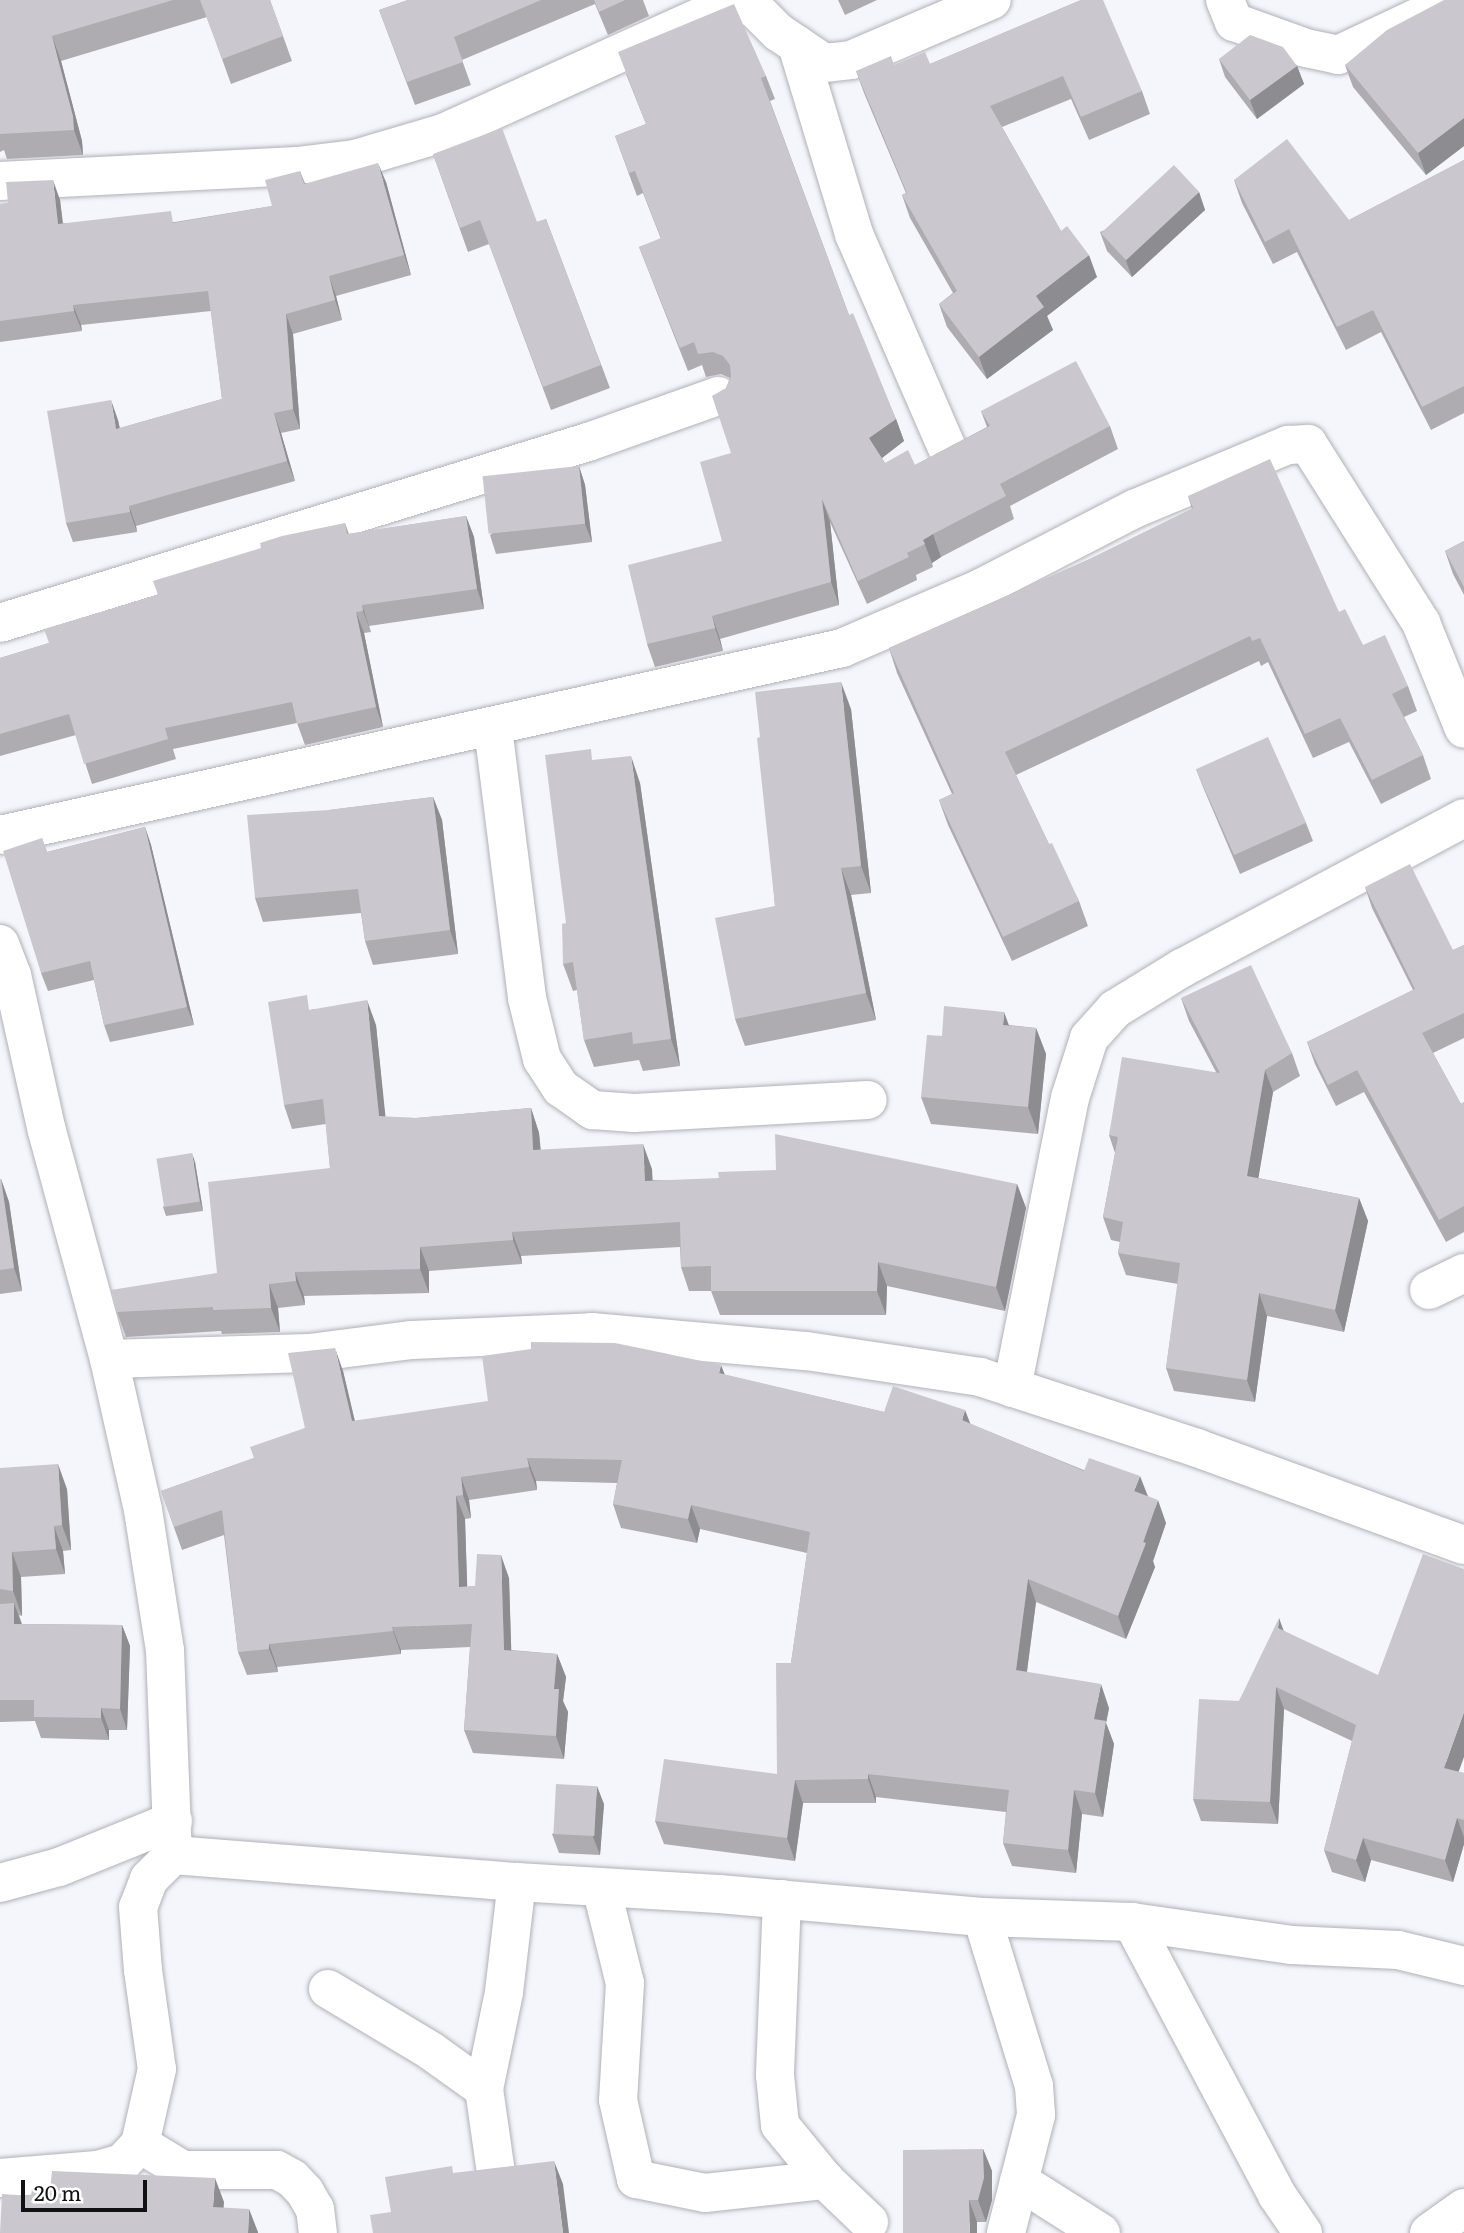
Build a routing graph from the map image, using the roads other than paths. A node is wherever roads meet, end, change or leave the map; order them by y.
1 (992, 0) edge
2 (1225, 0) edge
3 (1447, 0) edge
4 (710, 5) edge
5 (797, 45) junction
6 (0, 181) edge
7 (718, 396) edge
8 (947, 448) edge
9 (0, 623) edge
10 (494, 728) junction
11 (1464, 729) edge
12 (1464, 818) edge
13 (0, 835) edge
14 (0, 944) edge
15 (868, 1100) dead end
16 (1464, 1273) edge
17 (1429, 1290) dead end
18 (109, 1359) junction
19 (1012, 1388) junction
20 (1464, 1545) edge
21 (173, 1838) junction
22 (517, 1882) junction
23 (0, 1883) edge
24 (601, 1887) junction
25 (782, 1899) junction
26 (982, 1917) junction
27 (1132, 1922) junction
28 (1464, 1966) edge
29 (328, 1989) dead end
30 (484, 2089) junction
31 (140, 2144) junction
32 (496, 2172) edge
33 (0, 2178) edge
34 (825, 2180) junction
35 (1019, 2181) junction
36 (1464, 2208) edge
37 (869, 2222) dead end
38 (318, 2233) edge
39 (1006, 2233) edge
40 (1101, 2233) edge
41 (1303, 2233) edge
42 (1429, 2233) edge

1 - 5 street
2 - 3 street
4 - 5 street
4 - 6 street
5 - 8 street
7 - 9 street
10 - 11 street
10 - 13 street
10 - 15 street
12 - 19 street
14 - 18 street
16 - 17 street
18 - 19 street
18 - 21 street
19 - 20 street
21 - 22 street
21 - 23 street
21 - 31 street
22 - 24 street
22 - 30 street
24 - 25 street
24 - 34 street
25 - 26 street
25 - 34 street
26 - 27 street
26 - 35 street
27 - 28 street
27 - 41 street
29 - 30 street
30 - 32 street
31 - 33 street
31 - 38 street
34 - 37 street
35 - 39 street
35 - 40 street
36 - 42 street

